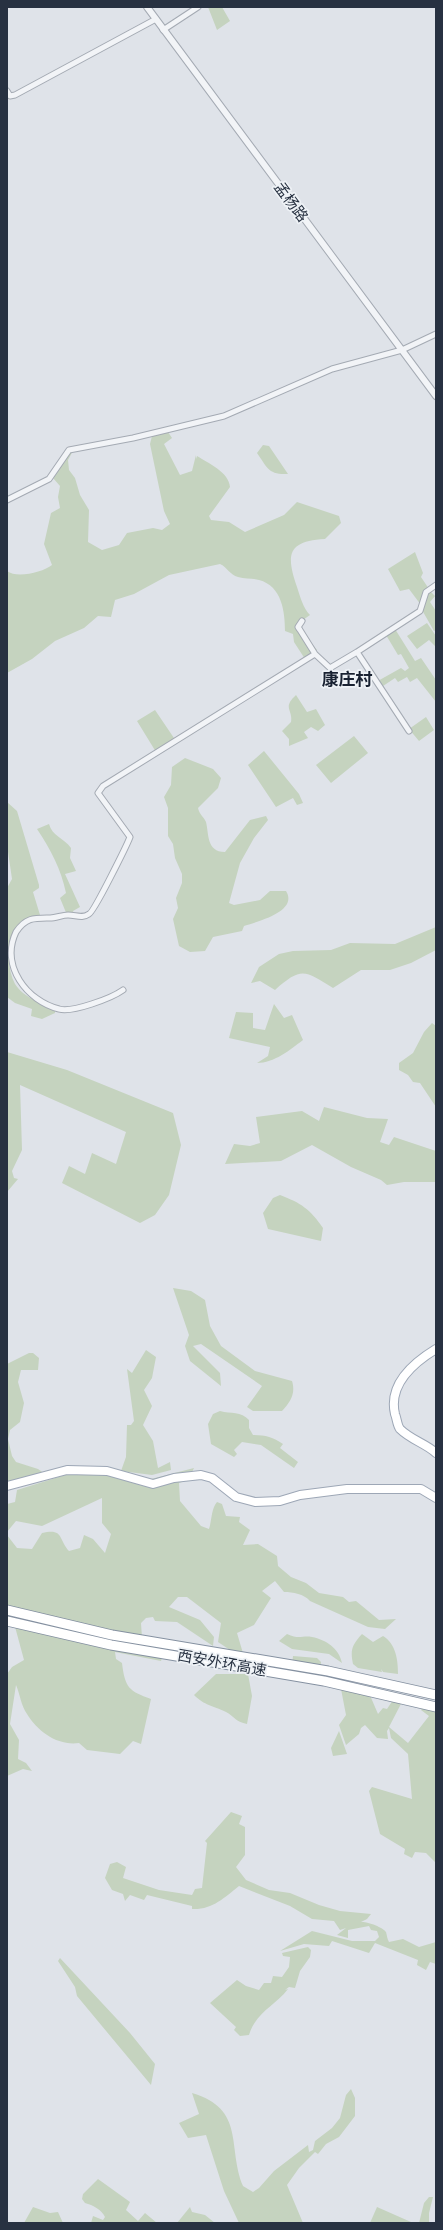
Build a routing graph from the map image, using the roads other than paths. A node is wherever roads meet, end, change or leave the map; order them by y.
1 (147, 7) edge
2 (198, 7) edge
3 (156, 19) junction
4 (164, 30) junction
5 (7, 91) edge
6 (436, 334) edge
7 (402, 350) junction
8 (436, 396) edge
9 (7, 500) edge
10 (436, 585) edge
11 (302, 621) dead end
12 (357, 652) junction
13 (316, 654) junction
14 (409, 731) dead end
15 (123, 990) dead end
16 (436, 1348) edge
17 (436, 1453) edge
18 (7, 1486) edge
19 (436, 1498) edge
20 (7, 1610) edge
21 (7, 1621) edge
22 (436, 1695) edge
23 (436, 1707) edge

1 - 3 street, 孟杨路
2 - 4 street
3 - 4 street, 孟杨路
3 - 5 street
4 - 7 street, 孟杨路
6 - 7 street
7 - 8 street, 孟杨路
7 - 9 street
10 - 12 street
11 - 13 street
12 - 13 street
12 - 14 street
13 - 15 street
16 - 17 main road
18 - 19 main road
20 - 22 highway, 西安外环高速
21 - 23 highway, 西安外环高速

